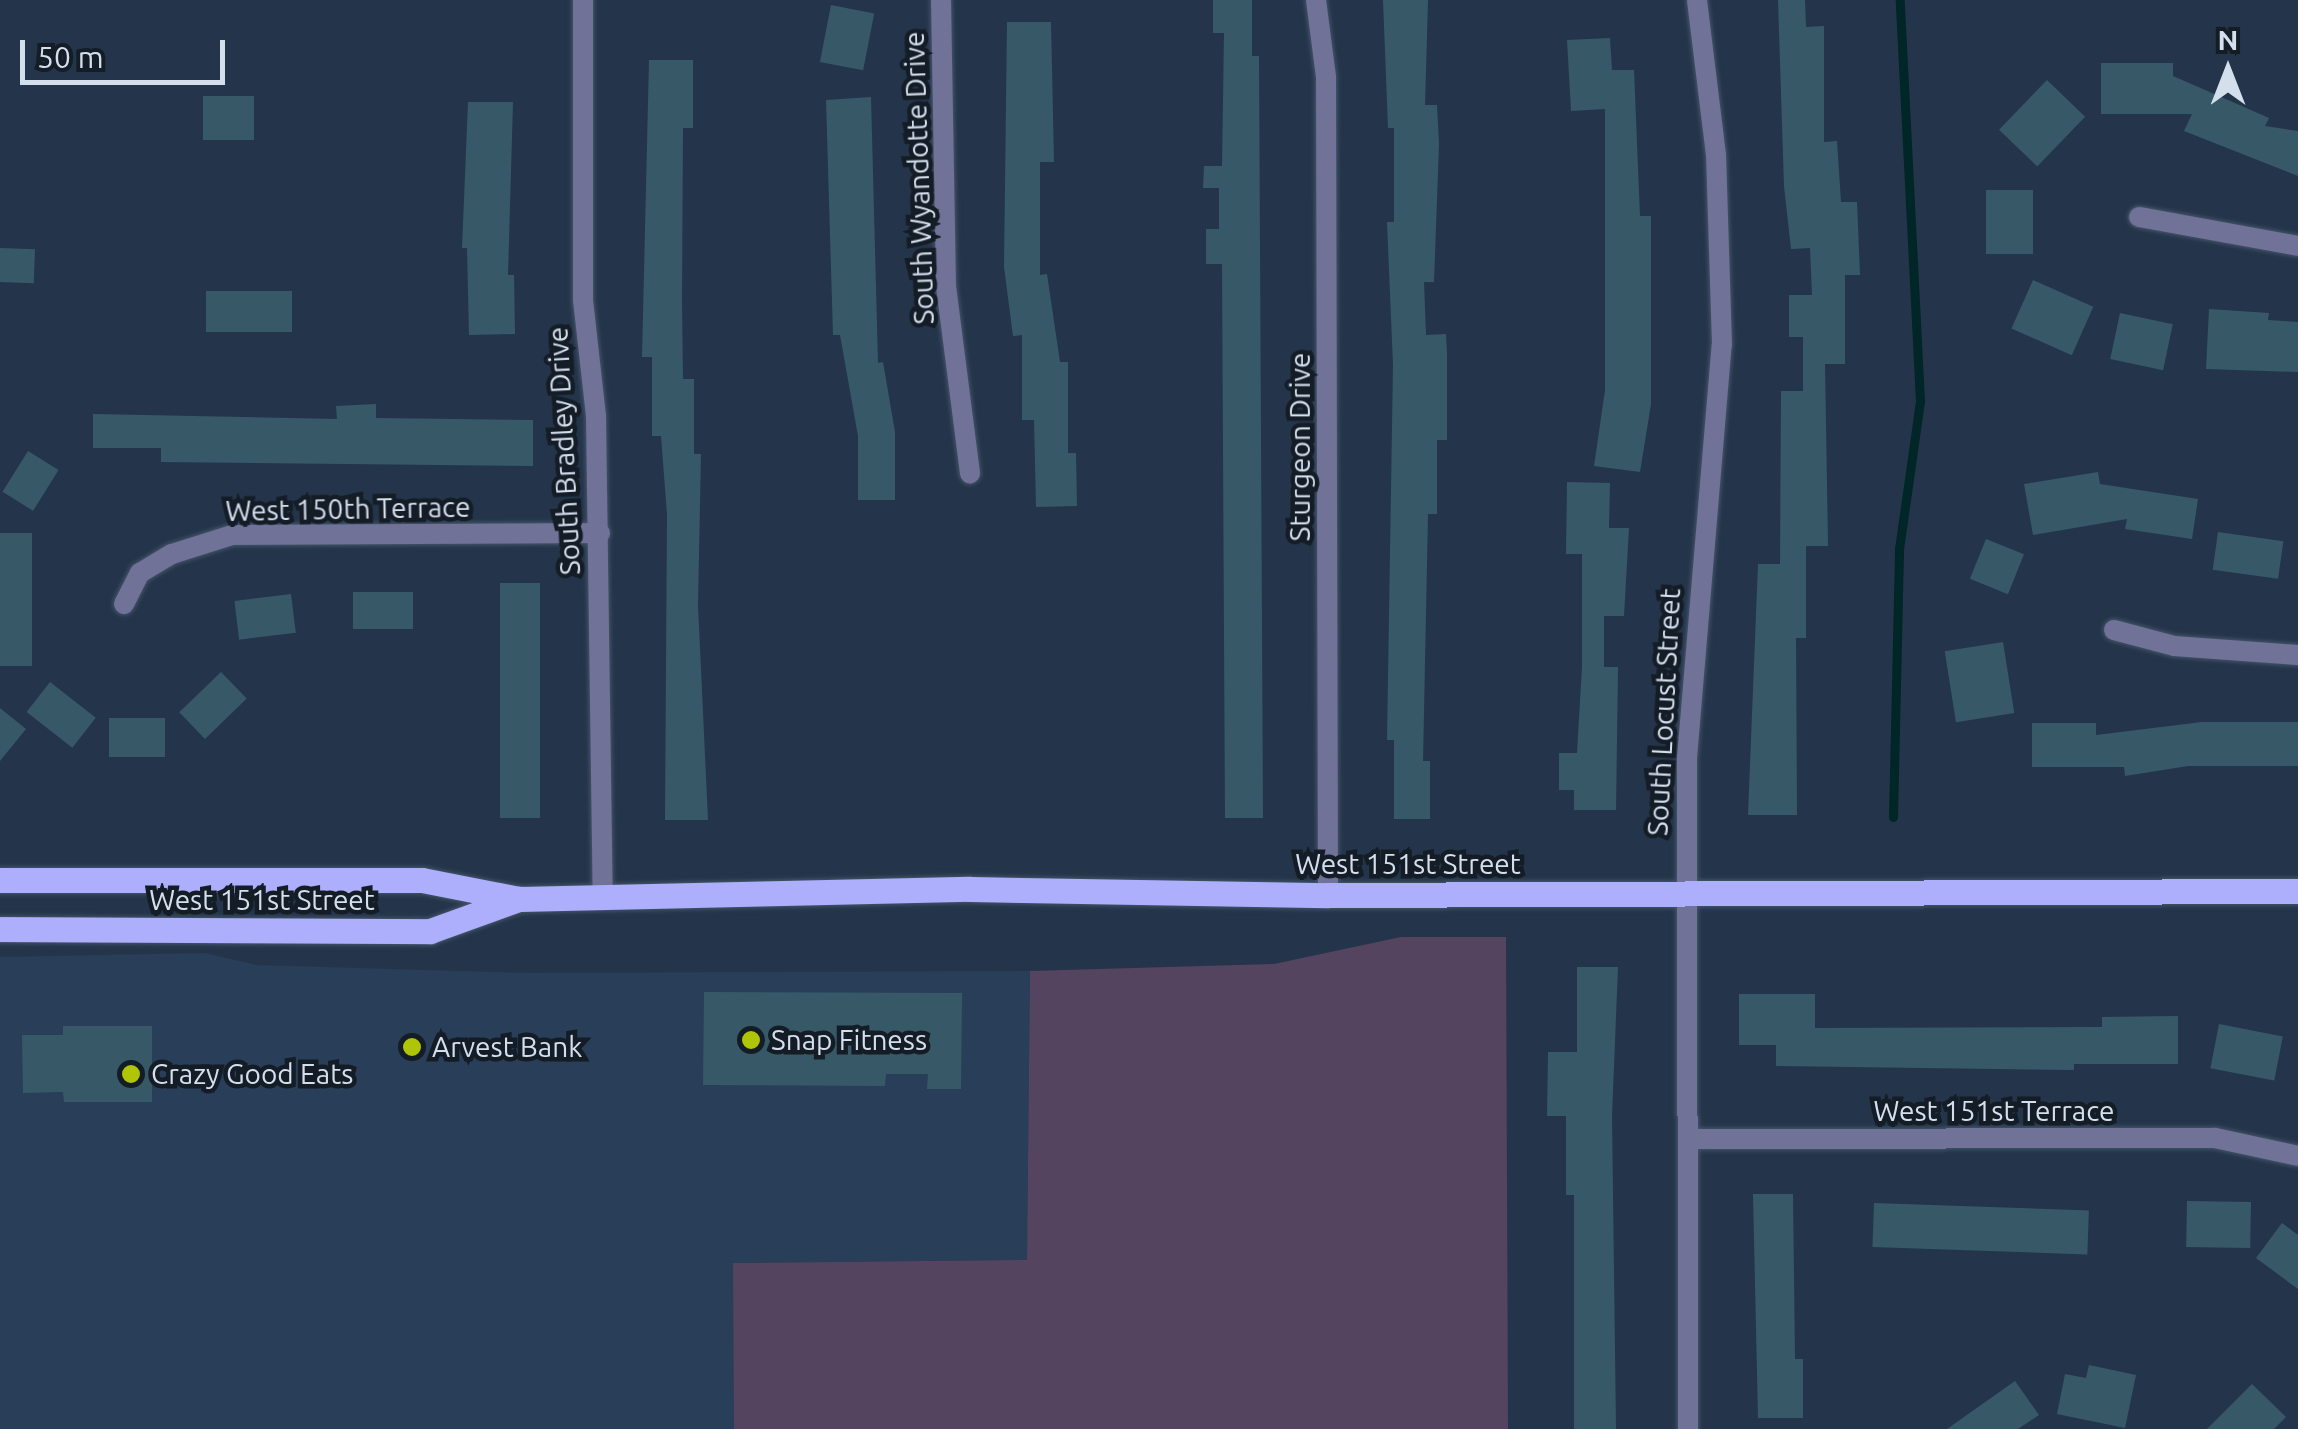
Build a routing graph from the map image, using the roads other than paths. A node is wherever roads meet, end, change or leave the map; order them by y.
1 (583, 0) edge
2 (940, 0) edge
3 (1316, 0) edge
4 (1697, 0) edge
5 (2138, 217) dead end
6 (2298, 246) edge
7 (970, 473) dead end
8 (600, 533) junction
9 (124, 604) dead end
10 (2114, 630) dead end
11 (2298, 655) edge
12 (0, 880) edge
13 (2298, 892) edge
14 (1684, 894) junction
15 (1328, 896) junction
16 (604, 898) junction
17 (519, 900) junction
18 (0, 930) edge
19 (1688, 1139) junction
20 (2298, 1156) edge
21 (1688, 1429) edge

1 - 8 street, South Bradley Drive
2 - 7 street, South Wyandotte Drive
3 - 15 street, Sturgeon Drive
4 - 14 street, South Locust Street
5 - 6 street
8 - 9 street, West 150th Terrace
8 - 16 street, South Bradley Drive
10 - 11 street
12 - 17 main road, West 151st Street
13 - 14 main road, West 151st Street
14 - 15 main road, West 151st Street
14 - 19 street, South Locust Street
15 - 16 main road, West 151st Street
16 - 17 main road, West 151st Street
17 - 18 main road, West 151st Street
19 - 20 street, West 151st Terrace
19 - 21 street, South Locust Street

